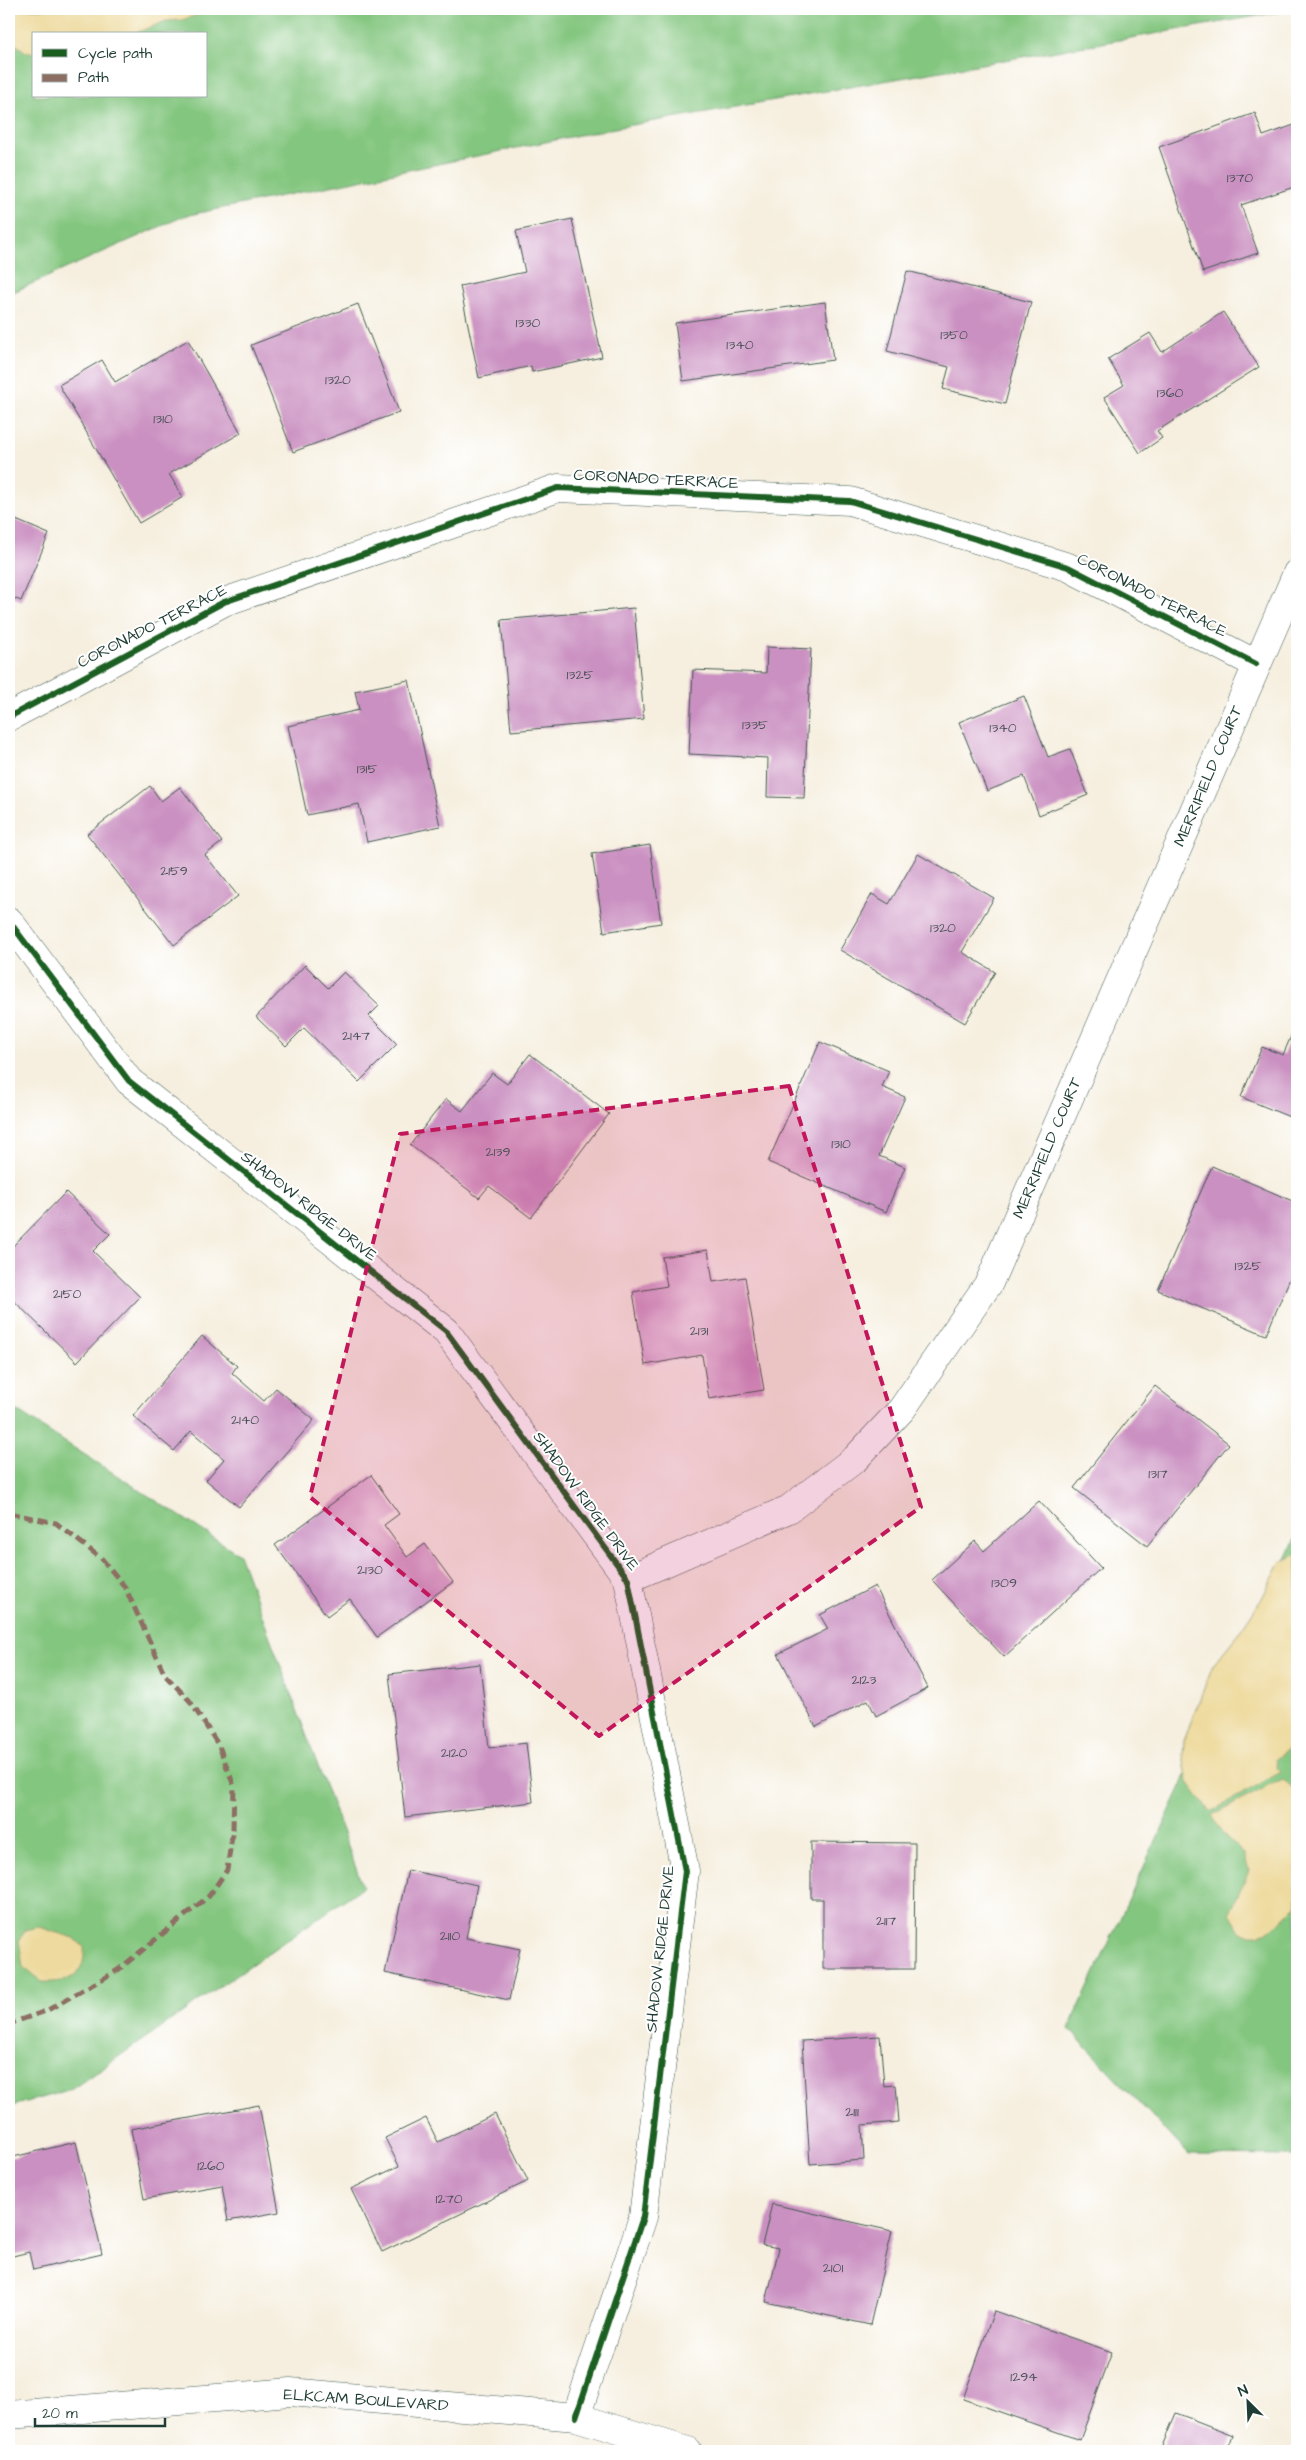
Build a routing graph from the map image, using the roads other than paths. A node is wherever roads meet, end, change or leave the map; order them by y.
1 (1297, 573) edge
2 (1256, 664) junction
3 (9, 717) edge
4 (9, 921) edge
5 (628, 1579) junction
6 (9, 2415) edge
7 (576, 2417) junction
8 (688, 2451) edge

1 - 2 street, MERRIFIELD COURT
2 - 3 street, CORONADO TERRACE
2 - 5 street, MERRIFIELD COURT
4 - 5 street, SHADOW RIDGE DRIVE
5 - 7 street, SHADOW RIDGE DRIVE
6 - 7 street, ELKCAM BOULEVARD
7 - 8 street, ELKCAM BOULEVARD

